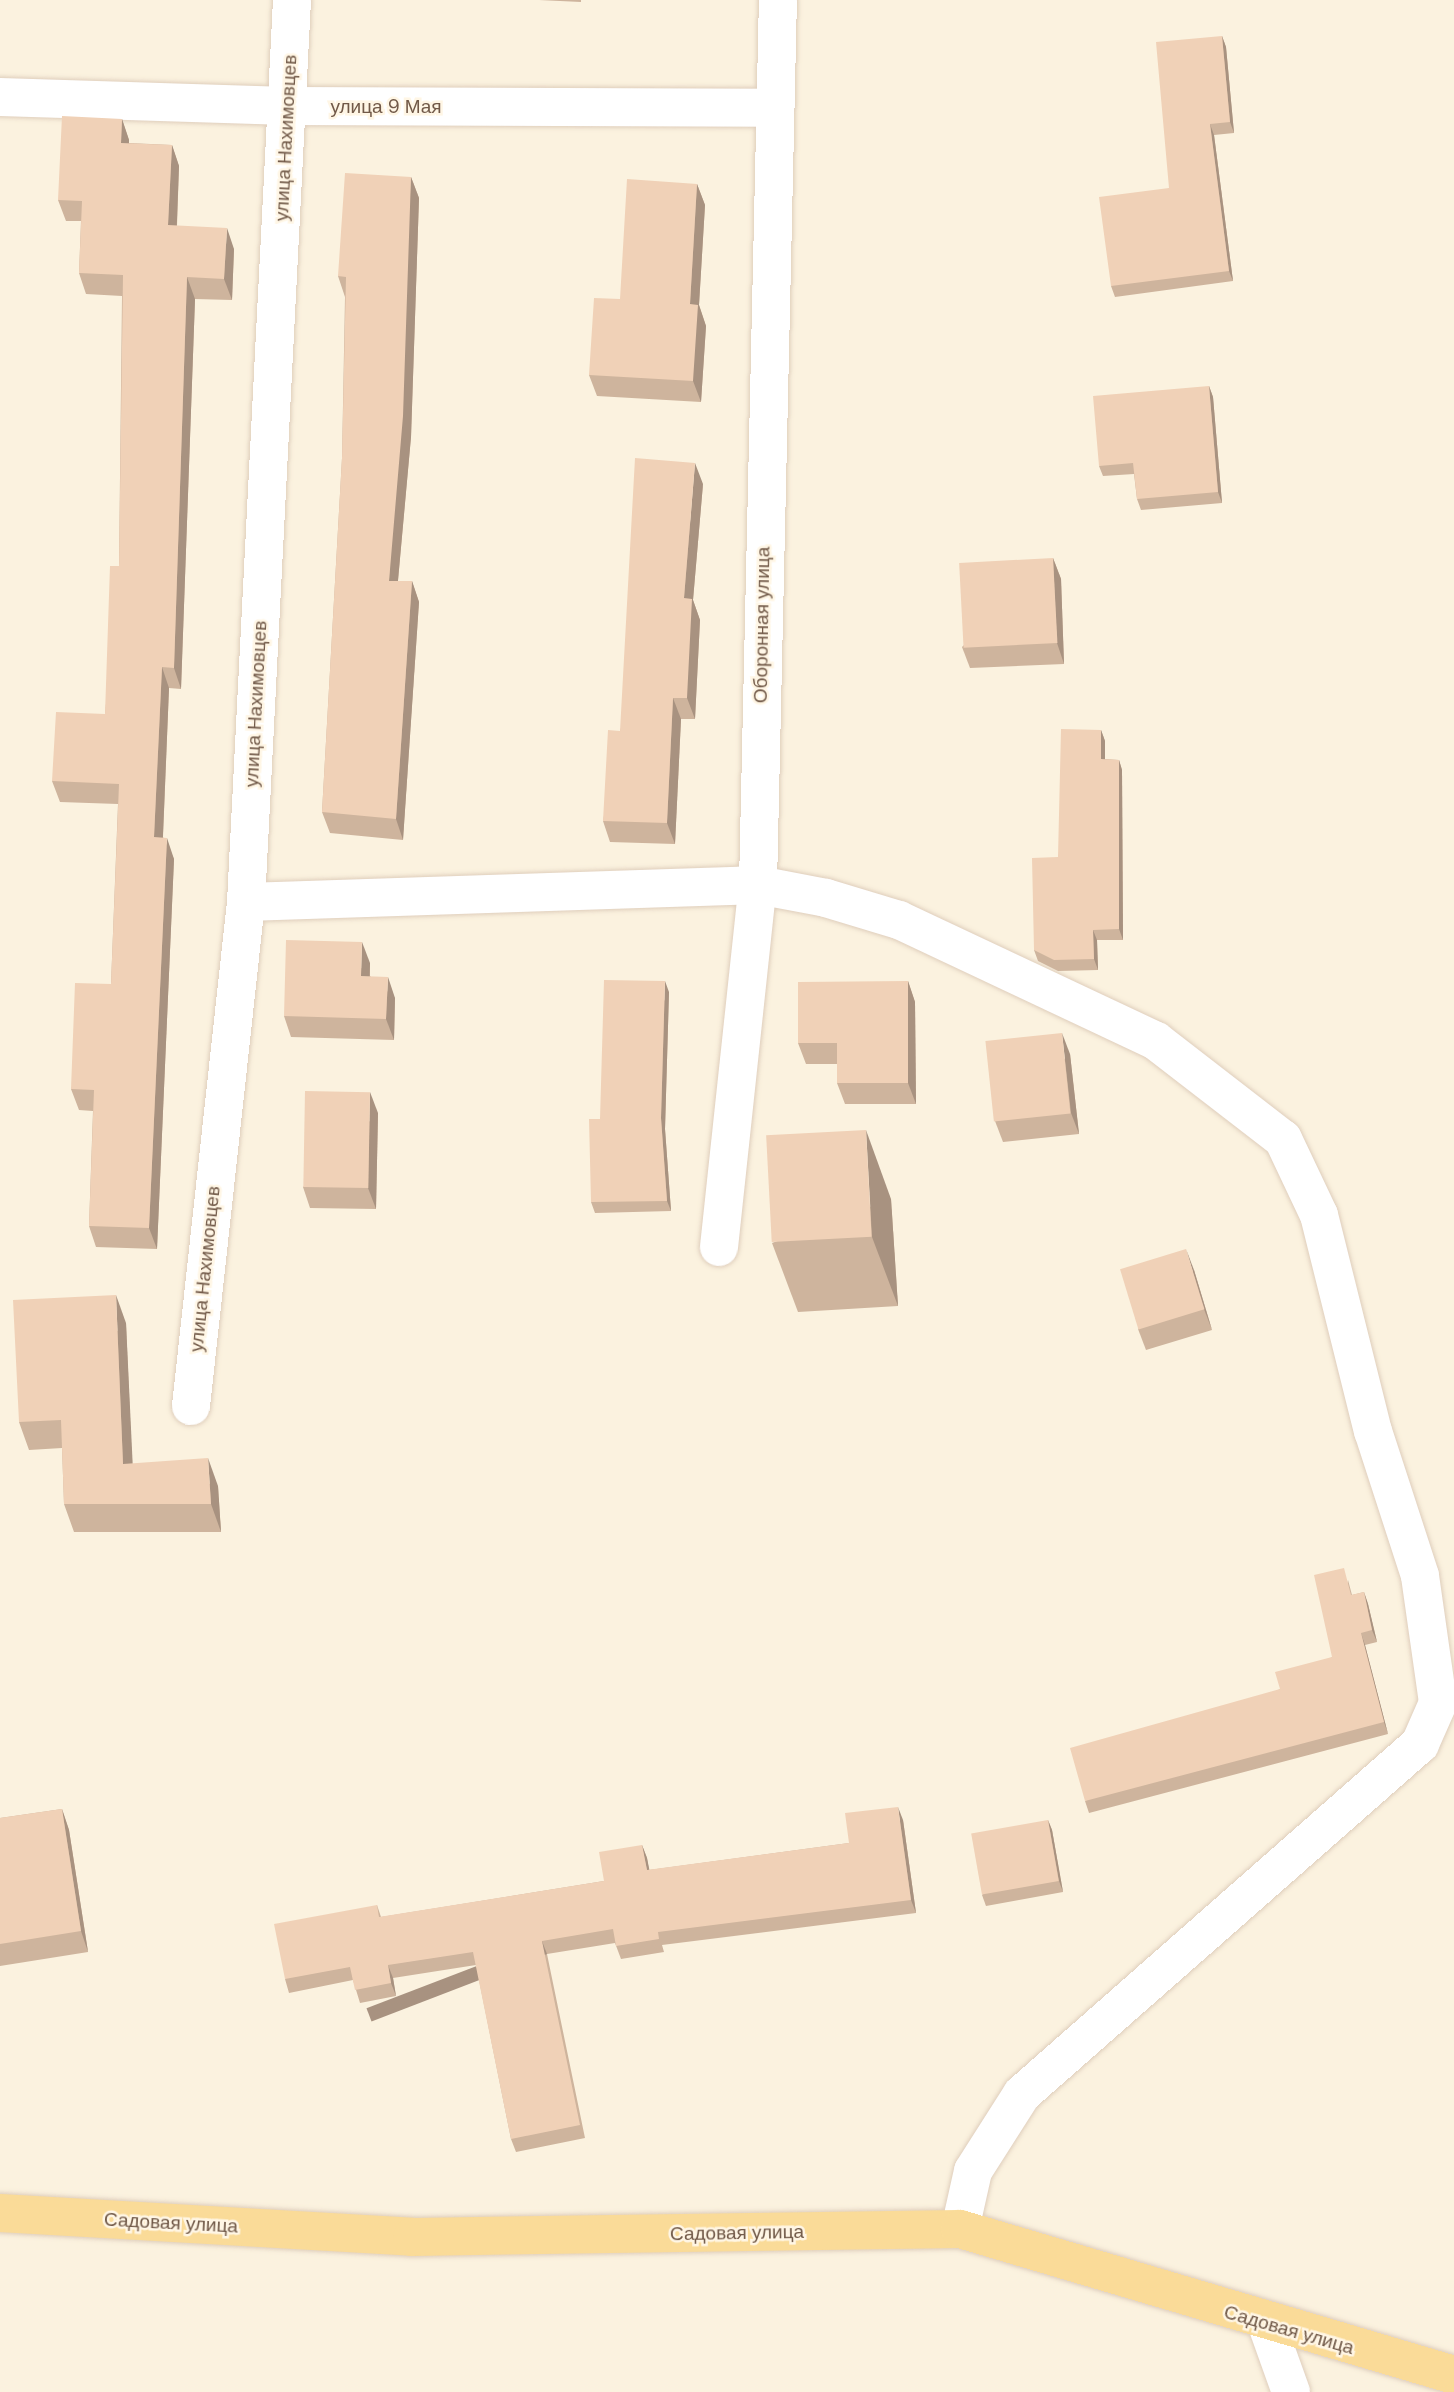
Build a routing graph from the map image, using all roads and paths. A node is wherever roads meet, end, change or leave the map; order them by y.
1 (292, 0) edge
2 (778, 0) edge
3 (0, 97) edge
4 (288, 107) junction
5 (772, 108) junction
6 (758, 885) junction
7 (246, 902) junction
8 (719, 1247) dead end
9 (191, 1406) dead end
10 (0, 2213) edge
11 (960, 2229) junction
12 (1267, 2325) junction
13 (1454, 2375) edge
14 (1291, 2392) edge

1 - 4 street, улица Нахимовцев
2 - 5 street, Оборонная улица
3 - 4 street, улица 9 Мая
4 - 5 street, улица 9 Мая
4 - 7 street, улица Нахимовцев
5 - 6 street, Оборонная улица
6 - 7 street
6 - 8 street, Оборонная улица
6 - 11 street
7 - 9 street, улица Нахимовцев
10 - 11 main road, Садовая улица
11 - 12 main road, Садовая улица
12 - 13 main road, Садовая улица
12 - 14 street

